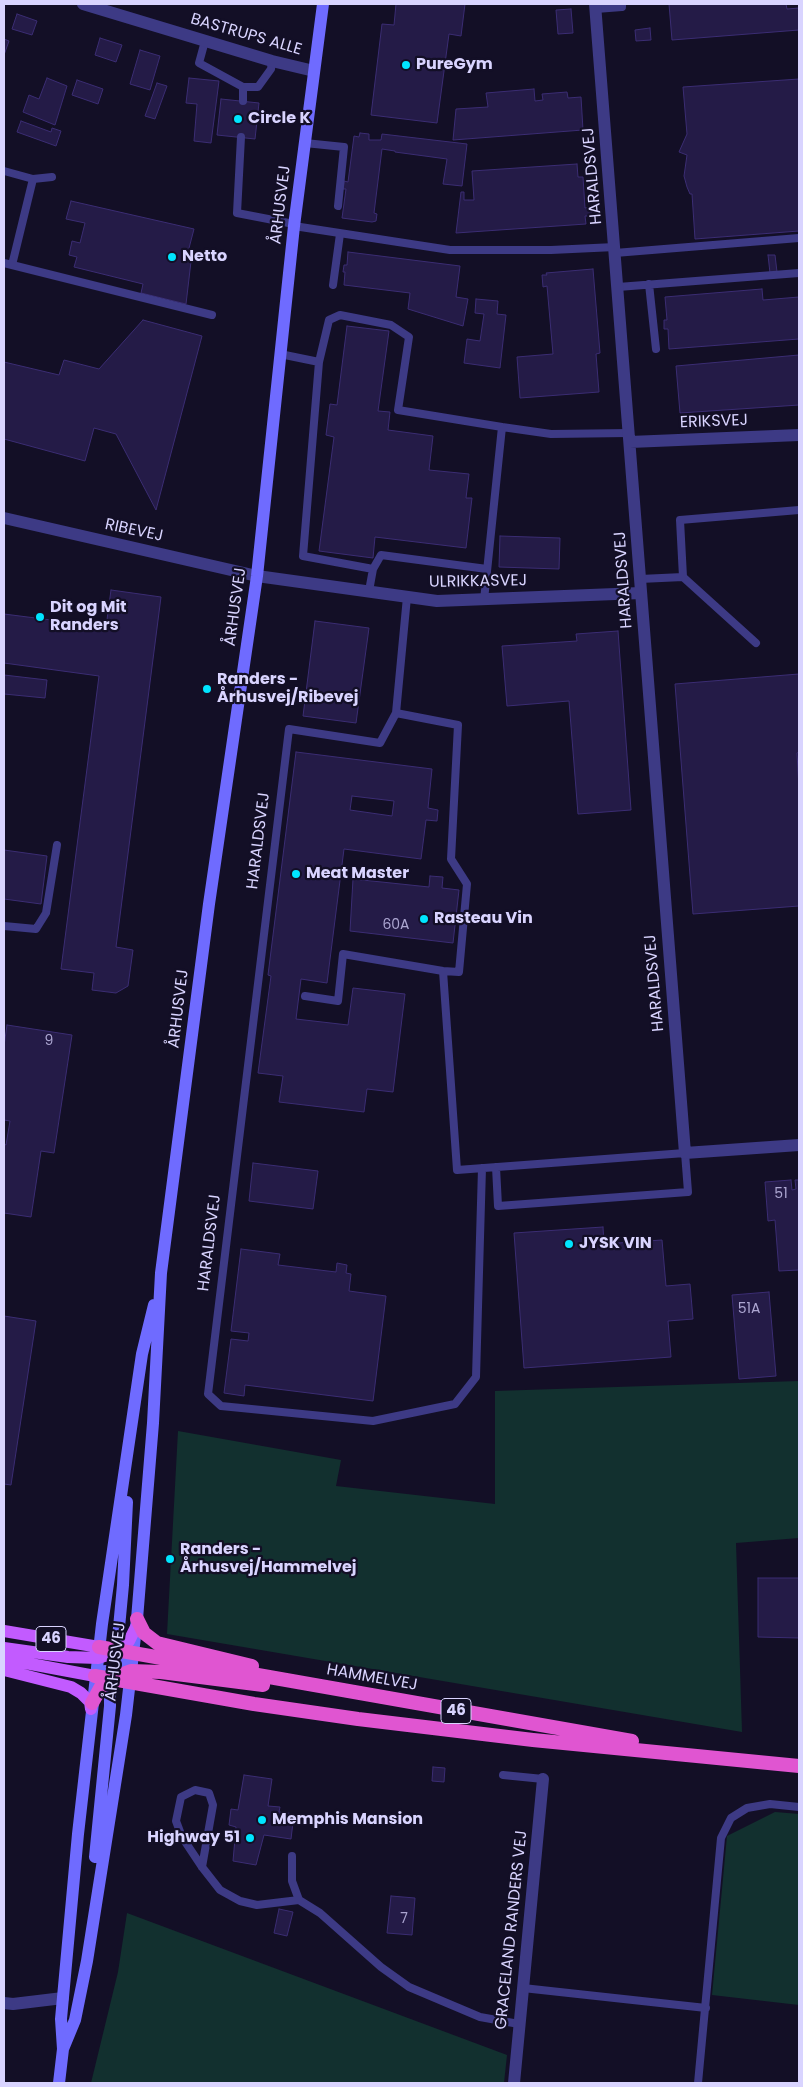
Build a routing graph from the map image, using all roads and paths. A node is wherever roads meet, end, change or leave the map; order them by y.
1 (83, 4) edge
2 (323, 4) edge
3 (622, 4) edge
4 (595, 6) edge
5 (205, 41) junction
6 (272, 61) junction
7 (314, 70) junction
8 (243, 87) junction
9 (243, 101) dead end
10 (241, 137) dead end
11 (305, 143) junction
12 (4, 171) edge
13 (52, 177) dead end
14 (33, 179) junction
15 (338, 206) dead end
16 (294, 225) junction
17 (340, 234) junction
18 (799, 238) edge
19 (615, 250) junction
20 (8, 264) edge
21 (799, 273) edge
22 (649, 284) junction
23 (333, 285) dead end
24 (618, 287) junction
25 (212, 315) dead end
26 (656, 349) dead end
27 (280, 354) junction
28 (319, 362) junction
29 (502, 427) junction
30 (799, 436) edge
31 (630, 437) junction
32 (799, 510) edge
33 (4, 518) edge
34 (373, 569) junction
35 (487, 569) junction
36 (257, 576) junction
37 (683, 577) junction
38 (640, 579) junction
39 (369, 592) junction
40 (641, 593) junction
41 (407, 597) junction
42 (484, 600) junction
43 (756, 642) dead end
44 (396, 713) junction
45 (57, 845) dead end
46 (4, 926) edge
47 (443, 972) junction
48 (305, 996) dead end
49 (799, 1145) edge
50 (685, 1153) junction
51 (496, 1167) junction
52 (482, 1168) junction
53 (162, 1274) junction
54 (129, 1437) junction
55 (137, 1623) junction
56 (4, 1631) edge
57 (4, 1648) edge
58 (98, 1652) junction
59 (126, 1652) junction
60 (4, 1659) edge
61 (4, 1670) edge
62 (130, 1677) junction
63 (102, 1678) junction
64 (418, 1704) junction
65 (92, 1706) junction
66 (734, 1759) junction
67 (799, 1766) edge
68 (503, 1775) dead end
69 (543, 1779) joint
70 (799, 1807) edge
71 (292, 1856) dead end
72 (202, 1867) junction
73 (299, 1900) junction
74 (87, 1961) junction
75 (524, 1988) junction
76 (63, 1998) junction
77 (4, 2003) edge
78 (706, 2008) junction
79 (519, 2024) junction
80 (63, 2049) junction
81 (59, 2083) edge
82 (514, 2083) edge
83 (698, 2083) edge

1 - 5 street, BASTRUPS ALLE
2 - 7 main road, ÅRHUSVEJ
3 - 4 lane
4 - 19 street, HARALDSVEJ
5 - 6 street, BASTRUPS ALLE
5 - 8 lane
6 - 7 street, BASTRUPS ALLE
6 - 8 lane
7 - 11 main road, ÅRHUSVEJ
8 - 9 lane
10 - 16 lane
11 - 15 lane
11 - 16 main road, ÅRHUSVEJ
12 - 14 lane
13 - 14 lane
14 - 20 lane
16 - 17 lane
16 - 27 main road, ÅRHUSVEJ
17 - 19 lane
17 - 23 lane
18 - 19 lane
19 - 24 street, HARALDSVEJ
20 - 25 lane
21 - 22 lane
22 - 24 lane
22 - 26 lane
24 - 31 street, HARALDSVEJ
27 - 28 lane
27 - 36 main road, ÅRHUSVEJ
28 - 29 lane
28 - 34 lane
29 - 31 lane
29 - 35 lane
30 - 31 street, ERIKSVEJ
31 - 38 street, HARALDSVEJ
32 - 37 lane
33 - 36 street, RIBEVEJ
34 - 35 lane
34 - 39 lane
35 - 42 lane
36 - 39 street, ULRIKKASVEJ
36 - 53 main road, ÅRHUSVEJ
37 - 38 lane
37 - 43 lane
38 - 40 street, HARALDSVEJ
39 - 41 street, ULRIKKASVEJ
40 - 42 street, ULRIKKASVEJ
40 - 50 street, HARALDSVEJ
41 - 42 street, ULRIKKASVEJ
41 - 44 lane, HARALDSVEJ
44 - 47 lane
44 - 52 lane, HARALDSVEJ
45 - 46 lane
47 - 48 lane
47 - 52 lane
49 - 50 street
50 - 51 lane
50 - 51 lane, HARALDSVEJ
51 - 52 lane
53 - 54 main road, ÅRHUSVEJ
53 - 55 main road, ÅRHUSVEJ
54 - 58 main road, ÅRHUSVEJ
54 - 59 main road
55 - 59 main road, ÅRHUSVEJ
55 - 64 highway
56 - 58 main road, HAMMELVEJ / 46
57 - 58 main road
58 - 59 highway, HAMMELVEJ / 46
58 - 63 main road
59 - 62 main road, ÅRHUSVEJ
59 - 64 highway, HAMMELVEJ / 46
60 - 63 main road, 46
61 - 65 main road
62 - 63 highway
62 - 64 highway
62 - 66 highway, HAMMELVEJ / 46
62 - 74 main road, ÅRHUSVEJ
63 - 65 highway
63 - 74 main road
64 - 66 highway, HAMMELVEJ / 46
65 - 76 main road, ÅRHUSVEJ
66 - 67 highway, HAMMELVEJ / 46
68 - 69 lane
69 - 75 street, GRACELAND RANDERS VEJ
70 - 78 lane
71 - 73 lane
72 - 72 lane
72 - 73 lane
73 - 79 lane
74 - 80 main road, ÅRHUSVEJ
75 - 78 lane
75 - 79 street, GRACELAND RANDERS VEJ
76 - 77 street
76 - 80 main road, ÅRHUSVEJ
78 - 83 lane
79 - 82 street, GRACELAND RANDERS VEJ
80 - 81 main road, ÅRHUSVEJ

